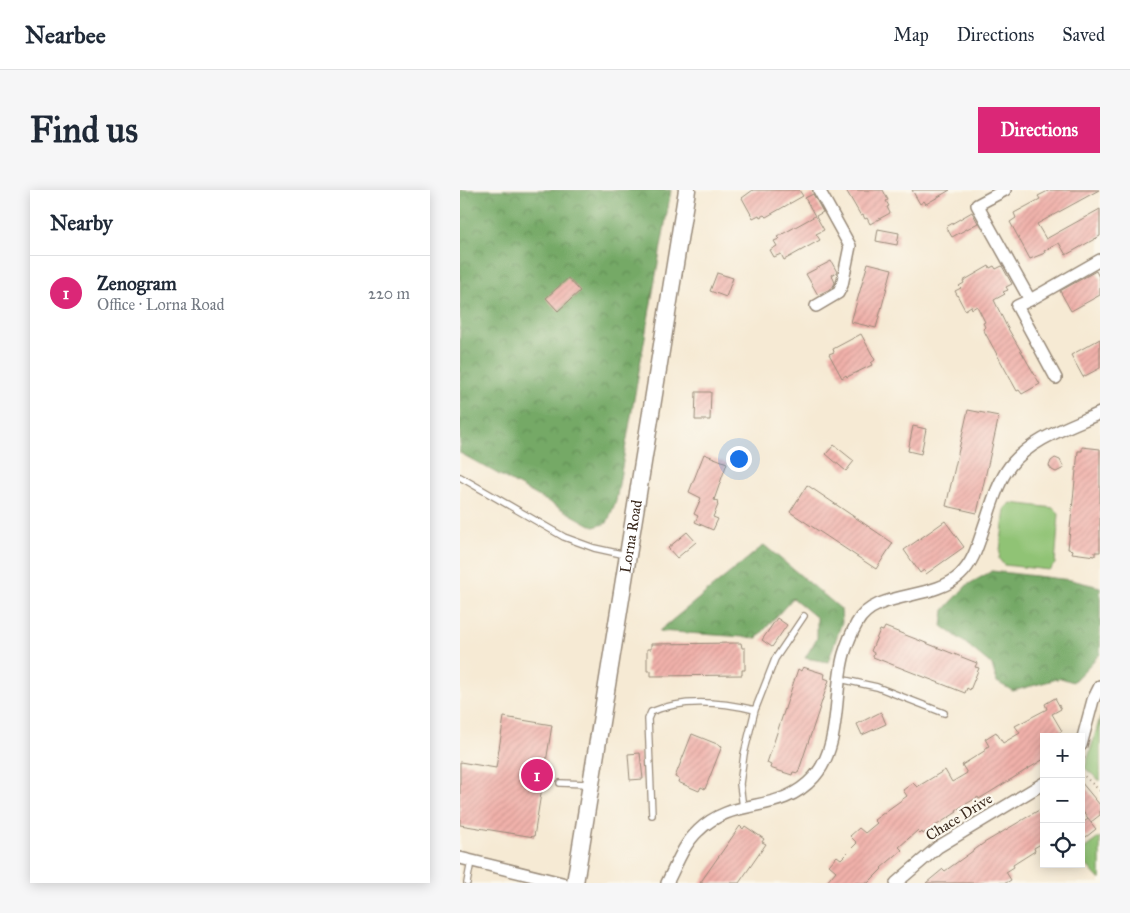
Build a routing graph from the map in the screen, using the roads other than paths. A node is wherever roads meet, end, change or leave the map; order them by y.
1 (687, 190) edge
2 (819, 190) edge
3 (1005, 190) edge
4 (1100, 260) edge
5 (1030, 300) junction
6 (816, 306) dead end
7 (1056, 378) dead end
8 (1100, 414) edge
9 (460, 477) edge
10 (628, 556) junction
11 (804, 616) dead end
12 (840, 679) junction
13 (1100, 686) edge
14 (755, 710) junction
15 (944, 713) dead end
16 (1084, 733) edge
17 (560, 783) dead end
18 (591, 785) junction
19 (1040, 785) edge
20 (742, 808) junction
21 (652, 816) dead end
22 (466, 859) edge
23 (466, 883) edge
24 (562, 883) edge
25 (575, 883) edge
26 (667, 883) edge
27 (896, 883) edge

1 - 10 street, Lorna Road
2 - 6 street
3 - 5 street
4 - 5 street
5 - 7 street
8 - 12 street
9 - 10 lane
10 - 18 street, Lorna Road
11 - 14 lane
12 - 15 lane
12 - 20 street
13 - 16 street
14 - 20 lane
14 - 21 lane
17 - 18 lane
18 - 25 street, Lorna Road
19 - 27 street, Chace Drive
20 - 26 street
22 - 23 lane
22 - 24 street

